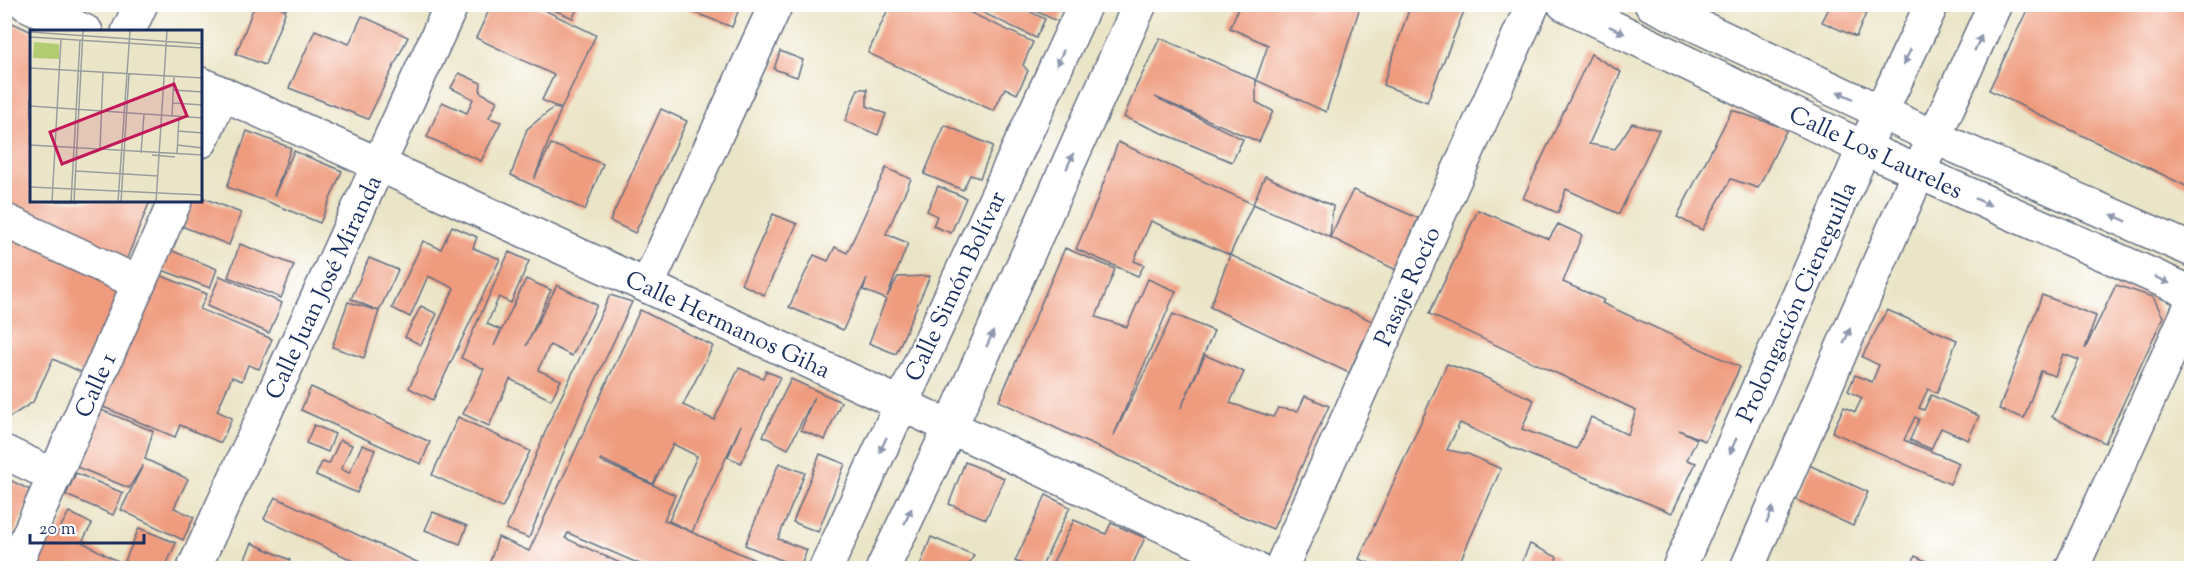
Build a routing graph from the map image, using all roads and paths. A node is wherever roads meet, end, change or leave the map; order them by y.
1 (26, 4) edge
2 (141, 4) edge
3 (452, 4) edge
4 (776, 4) edge
5 (1084, 4) edge
6 (1140, 4) edge
7 (1533, 4) edge
8 (1564, 4) edge
9 (1651, 4) edge
10 (1932, 4) edge
11 (1995, 4) edge
12 (82, 30) edge
13 (129, 30) edge
14 (211, 89) edge
15 (1880, 112) junction
16 (202, 136) edge
17 (1934, 137) junction
18 (1864, 148) junction
19 (379, 164) junction
20 (1918, 173) junction
21 (175, 202) edge
22 (4, 220) edge
23 (2192, 250) edge
24 (139, 283) junction
25 (647, 286) junction
26 (2192, 293) edge
27 (2192, 303) edge
28 (901, 405) junction
29 (950, 428) junction
30 (4, 452) edge
31 (55, 476) junction
32 (14, 568) edge
33 (194, 568) edge
34 (826, 568) edge
35 (883, 568) edge
36 (1254, 568) edge
37 (1281, 568) edge
38 (1679, 568) edge
39 (1747, 568) edge
40 (2072, 568) edge

1 - 12 street
2 - 13 street
3 - 19 street, Calle Juan José Miranda
4 - 25 street
5 -> 28 street, Calle Simón Bolívar
29 -> 6 street
7 - 37 street, Pasaje Rocío
8 -> 18 street, Calle Los Laureles
15 -> 9 street, Calle Los Laureles
10 -> 15 street, Prolongación Cieneguilla
17 -> 11 street
14 - 16 street
14 - 19 street, Calle Hermanos Giha
15 - 17 street, Calle Los Laureles
15 - 18 street, Prolongación Cieneguilla
17 - 20 street
23 -> 17 street, Calle Los Laureles
18 - 20 street, Calle Los Laureles
18 -> 38 street, Prolongación Cieneguilla
19 - 25 street, Calle Hermanos Giha
19 - 33 street, Calle Juan José Miranda
20 -> 26 street, Calle Los Laureles
39 -> 20 street
21 - 24 street, Calle 1
22 - 24 street
24 - 31 street, Calle 1
25 - 28 street, Calle Hermanos Giha
27 - 40 street
28 - 29 street, Calle Hermanos Giha
28 -> 34 street, Calle Simón Bolívar
35 -> 29 street
29 - 36 street, Calle Hermanos Giha
30 - 31 street
31 - 32 street, Calle 1

